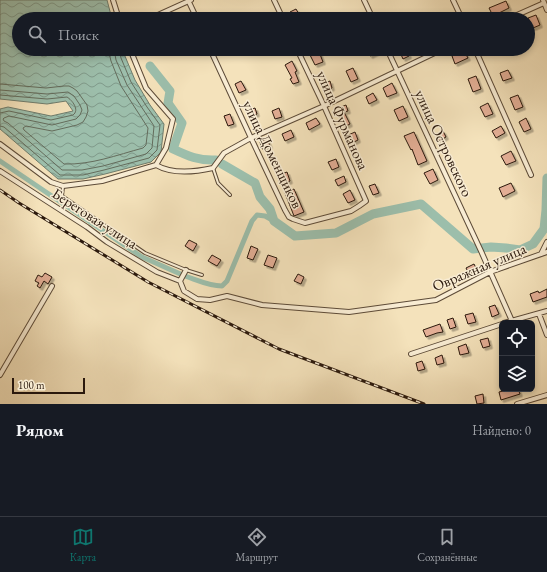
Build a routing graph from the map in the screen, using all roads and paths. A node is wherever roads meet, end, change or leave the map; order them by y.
1 (113, 0) edge
2 (189, 0) edge
3 (274, 0) edge
4 (364, 0) edge
5 (453, 0) edge
6 (543, 1) edge
7 (547, 10) edge
8 (117, 12) edge
9 (164, 12) edge
10 (194, 12) edge
11 (280, 12) edge
12 (370, 12) edge
13 (459, 12) edge
14 (522, 12) edge
15 (133, 56) edge
16 (213, 56) edge
17 (300, 56) edge
18 (390, 56) edge
19 (429, 56) edge
20 (478, 56) edge
21 (398, 71) junction
22 (324, 106) junction
23 (251, 138) junction
24 (0, 144) edge
25 (156, 165) junction
26 (213, 168) junction
27 (0, 171) edge
28 (531, 175) dead end
29 (63, 186) junction
30 (230, 195) dead end
31 (366, 201) joint
32 (547, 242) edge
33 (547, 252) edge
34 (541, 254) junction
35 (186, 270) junction
36 (490, 272) junction
37 (202, 276) dead end
38 (180, 281) junction
39 (52, 286) dead end
40 (547, 311) edge
41 (539, 314) junction
42 (512, 320) edge
43 (516, 320) edge
44 (499, 324) edge
45 (547, 335) edge
46 (411, 354) dead end
47 (0, 375) edge
48 (547, 395) edge
49 (518, 404) edge

1 - 8 street
2 - 9 street
2 - 10 street
3 - 11 street
4 - 12 street
5 - 13 street
6 - 7 street
6 - 14 street
15 - 25 street
16 - 23 street, улица Доменщиков
17 - 22 street, улица Фурманова
18 - 21 street, улица Островского
19 - 21 street
20 - 28 street
21 - 22 street
21 - 36 street, улица Островского
22 - 23 street
22 - 31 street, улица Фурманова
23 - 26 street
23 - 31 street, улица Доменщиков
24 - 29 street
25 - 26 street
25 - 29 street
26 - 30 lane
27 - 38 street, Береговая улица
29 - 35 lane
32 - 34 street
33 - 34 street, Овражная улица
34 - 36 street, Овражная улица
35 - 37 lane
35 - 38 street
36 - 38 street, Овражная улица
36 - 42 street
39 - 47 street
40 - 41 street
41 - 43 street
41 - 45 street
44 - 46 street
48 - 49 street

